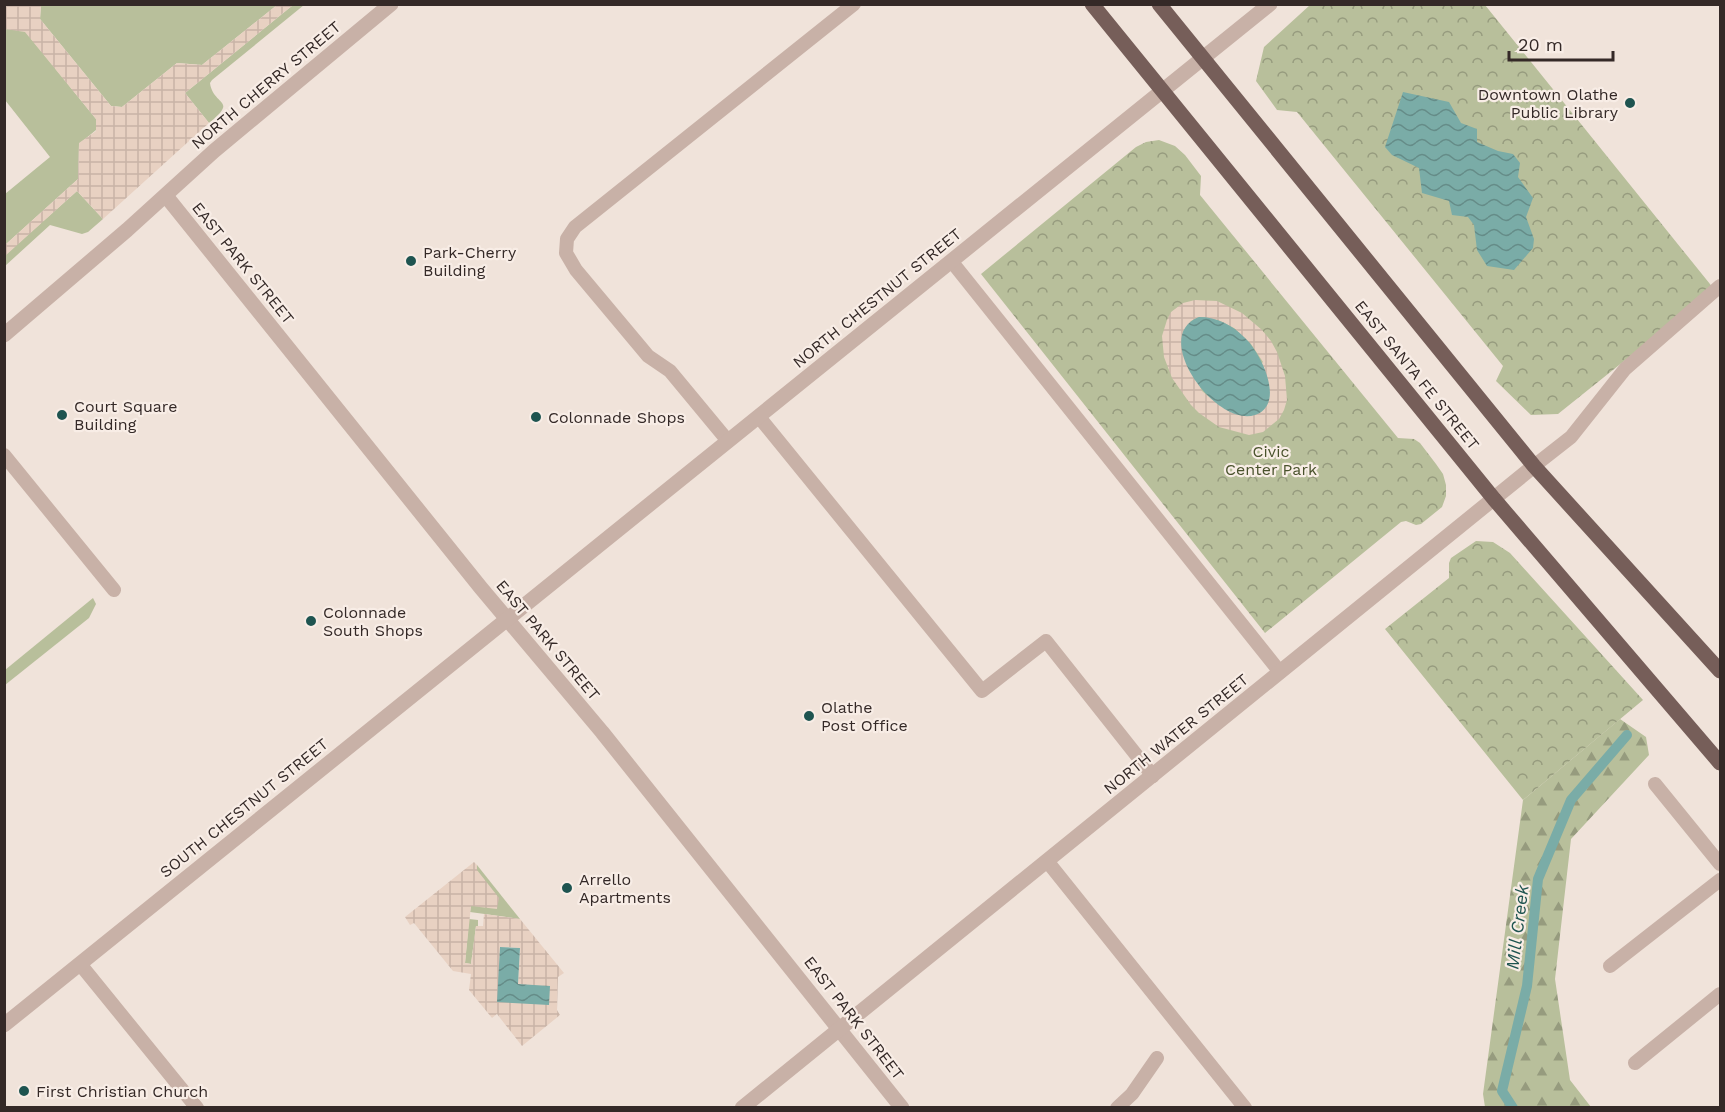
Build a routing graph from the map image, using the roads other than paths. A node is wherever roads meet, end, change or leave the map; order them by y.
1 (391, 4) edge
2 (854, 4) edge
3 (1092, 4) edge
4 (1159, 4) edge
5 (1270, 4) edge
6 (1203, 58) junction
7 (1163, 91) junction
8 (166, 196) junction
9 (952, 262) junction
10 (1720, 286) edge
11 (4, 334) edge
12 (759, 417) junction
13 (728, 441) junction
14 (4, 455) edge
15 (1534, 466) junction
16 (1494, 499) junction
17 (114, 590) dead end
18 (507, 619) junction
19 (1720, 670) edge
20 (1280, 672) junction
21 (1720, 763) edge
22 (1153, 776) junction
23 (1655, 784) dead end
24 (1047, 861) junction
25 (1720, 864) edge
26 (1720, 880) edge
27 (80, 964) junction
28 (1610, 966) dead end
29 (1720, 994) edge
30 (4, 1025) edge
31 (839, 1030) junction
32 (1157, 1058) dead end
33 (1635, 1063) dead end
34 (196, 1107) edge
35 (742, 1107) edge
36 (902, 1107) edge
37 (1117, 1107) edge
38 (1245, 1107) edge

1 - 8 street, NORTH CHERRY STREET
2 - 13 lane
3 - 7 main road, EAST SANTA FE STREET
4 - 6 main road, EAST SANTA FE STREET
5 - 6 street, NORTH CHESTNUT STREET
6 - 7 street, NORTH CHESTNUT STREET
6 - 15 main road, EAST SANTA FE STREET
7 - 9 street, NORTH CHESTNUT STREET
7 - 16 main road, EAST SANTA FE STREET
8 - 11 street, NORTH CHERRY STREET
8 - 18 street, EAST PARK STREET
9 - 12 street, NORTH CHESTNUT STREET
9 - 20 lane
10 - 15 lane
12 - 13 street, NORTH CHESTNUT STREET
12 - 22 lane
13 - 18 street, NORTH CHESTNUT STREET
14 - 17 lane
15 - 16 street, NORTH WATER STREET
15 - 19 main road, EAST SANTA FE STREET
16 - 20 street, NORTH WATER STREET
16 - 21 main road, EAST SANTA FE STREET
18 - 27 street, SOUTH CHESTNUT STREET
18 - 31 street, EAST PARK STREET
20 - 22 street, NORTH WATER STREET
22 - 24 street, NORTH WATER STREET
23 - 25 lane
24 - 31 street, NORTH WATER STREET
24 - 38 lane
26 - 28 lane
27 - 30 street, SOUTH CHESTNUT STREET
27 - 34 lane
29 - 33 lane
31 - 35 street, NORTH WATER STREET
31 - 36 street, EAST PARK STREET
32 - 37 lane

